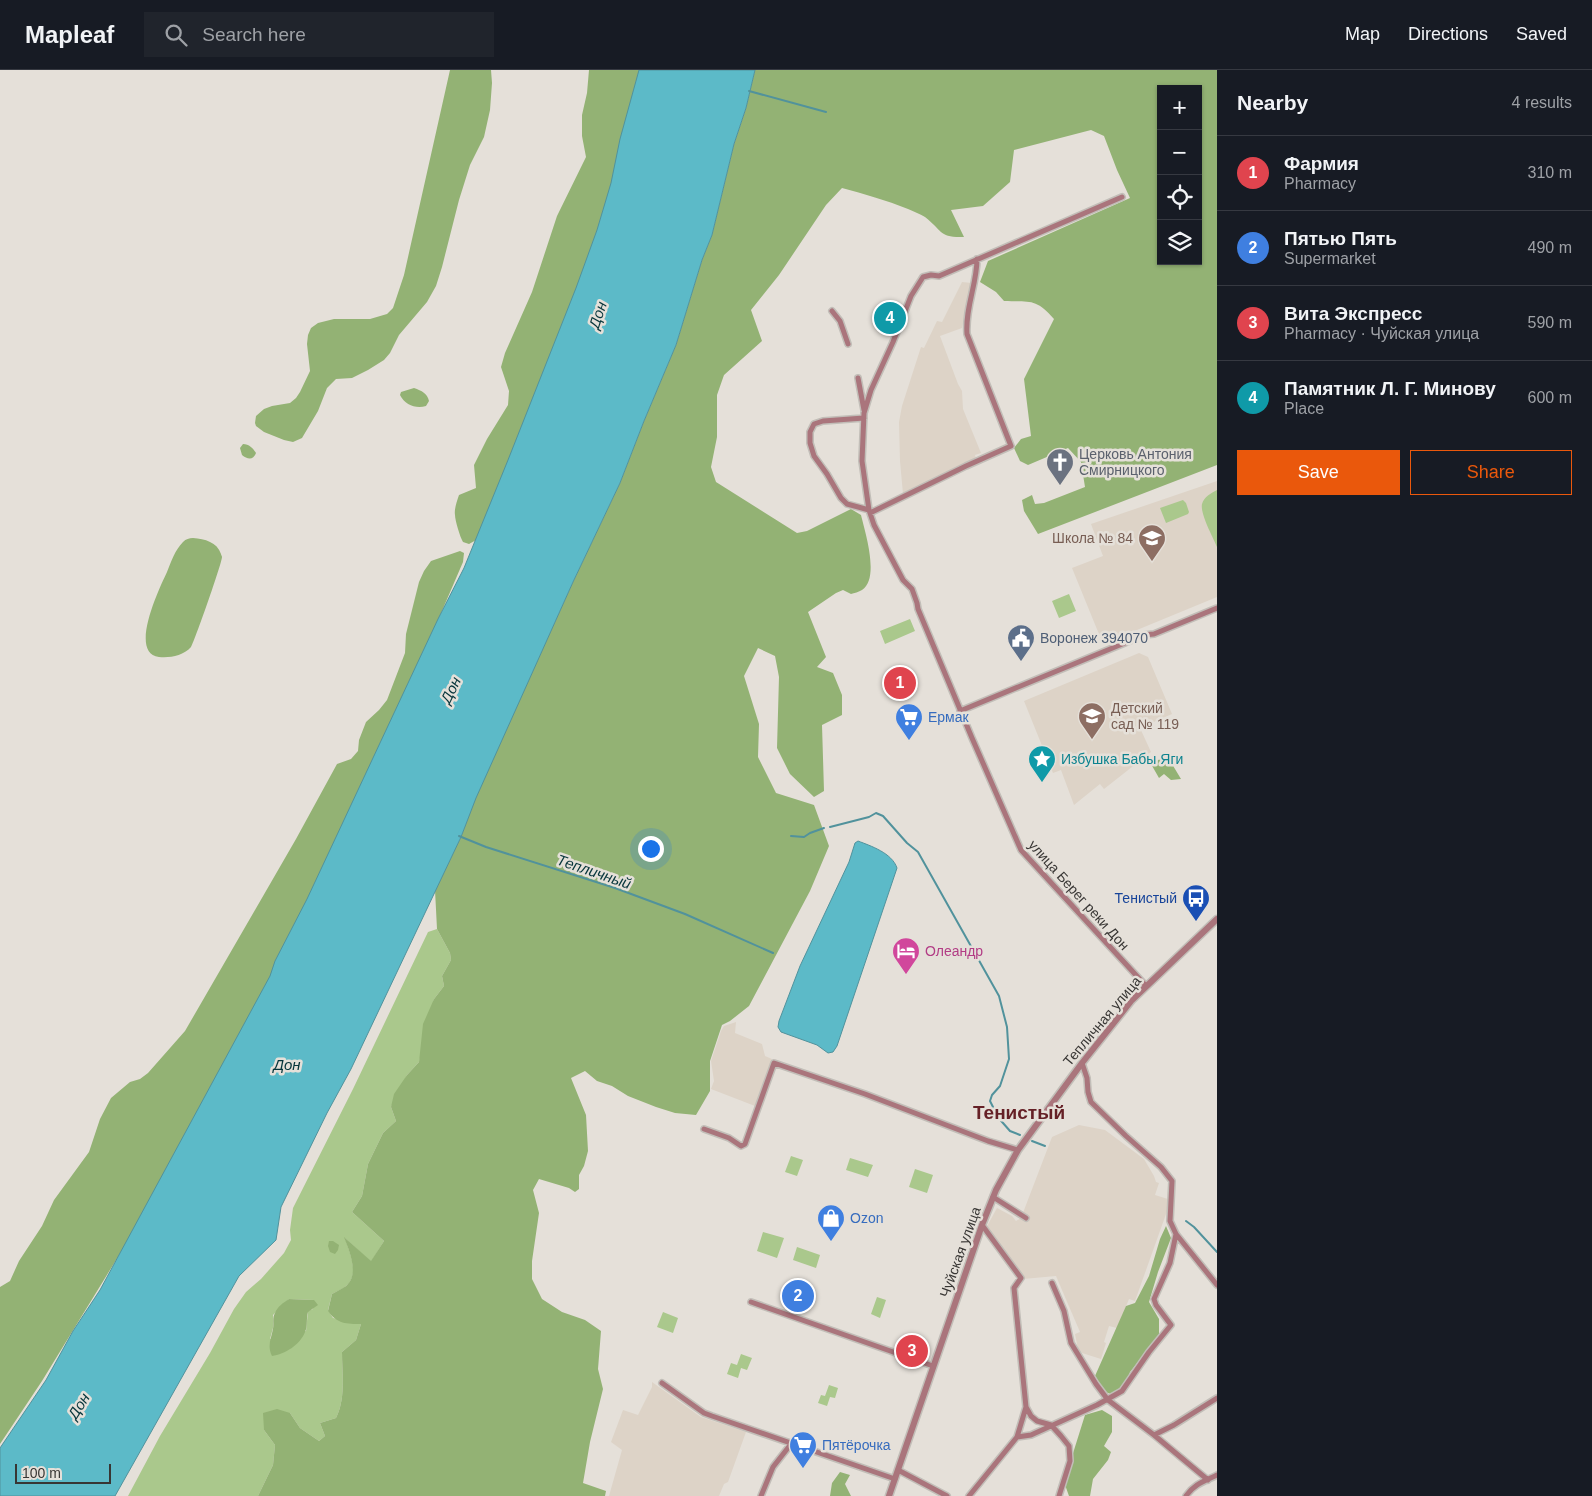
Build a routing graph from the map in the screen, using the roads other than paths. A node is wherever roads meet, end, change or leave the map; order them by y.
1 (1122, 197) dead end
2 (977, 259) junction
3 (832, 311) dead end
4 (848, 344) dead end
5 (858, 378) dead end
6 (864, 415) junction
7 (869, 511) junction
8 (1217, 608) edge
9 (960, 711) junction
10 (1217, 919) edge
11 (1146, 986) junction
12 (1082, 1063) junction
13 (704, 1129) dead end
14 (1018, 1150) junction
15 (994, 1196) junction
16 (1026, 1218) dead end
17 (982, 1226) junction
18 (1176, 1234) junction
19 (1052, 1283) dead end
20 (1217, 1285) edge
21 (751, 1302) dead end
22 (933, 1366) junction
23 (662, 1383) dead end
24 (1217, 1398) edge
25 (1108, 1400) junction
26 (1026, 1407) junction
27 (1051, 1426) junction
28 (1154, 1435) junction
29 (1017, 1438) junction
30 (791, 1444) junction
31 (898, 1470) junction
32 (1217, 1475) edge
33 (895, 1479) junction
34 (1208, 1480) junction
35 (761, 1496) edge
36 (889, 1496) edge
37 (947, 1496) edge
38 (970, 1496) edge
39 (1059, 1496) edge
40 (1186, 1496) edge

1 - 2 street
2 - 6 street, улица Берег реки Дон
2 - 7 street
3 - 4 street
5 - 6 street
6 - 7 street, улица Берег реки Дон
6 - 7 street
7 - 9 street, улица Берег реки Дон
8 - 9 street
9 - 11 street, улица Берег реки Дон
10 - 11 street, Тепличная улица
11 - 12 street, Тепличная улица
12 - 14 street, Тепличная улица
12 - 18 street
13 - 14 street
14 - 15 street, Чуйская улица
15 - 16 street
15 - 17 street, Чуйская улица
17 - 22 street, Чуйская улица
17 - 26 street
18 - 20 street
18 - 25 street
19 - 25 street
21 - 22 street
22 - 31 street, Чуйская улица
23 - 30 street
24 - 28 street
25 - 27 street
25 - 28 street
26 - 27 street
26 - 29 street
27 - 29 street
27 - 39 street
28 - 34 street
29 - 38 street
30 - 33 street
30 - 35 street
31 - 33 street, Чуйская улица
31 - 37 street
32 - 34 street
33 - 36 street, Чуйская улица
34 - 40 street

